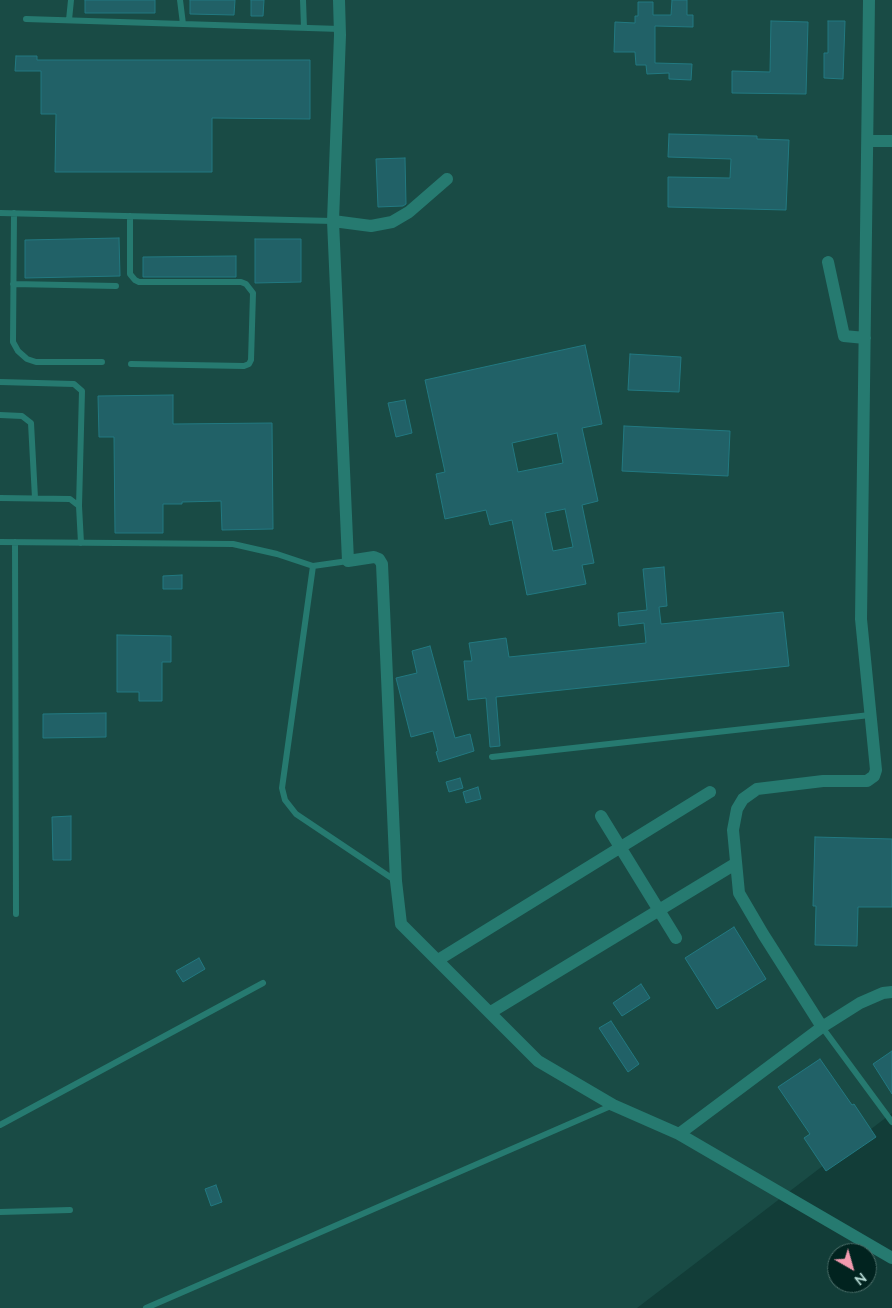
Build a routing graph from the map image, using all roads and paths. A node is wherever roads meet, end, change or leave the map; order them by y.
1 (71, 0) edge
2 (180, 0) edge
3 (303, 0) edge
4 (339, 0) edge
5 (869, 0) edge
6 (26, 19) dead end
7 (69, 20) junction
8 (183, 24) junction
9 (304, 28) junction
10 (340, 29) junction
11 (868, 141) junction
12 (892, 141) edge
13 (447, 180) dead end
14 (0, 213) edge
15 (14, 213) junction
16 (130, 216) junction
17 (333, 221) junction
18 (828, 262) dead end
19 (13, 284) junction
20 (116, 286) dead end
21 (865, 338) junction
22 (102, 362) dead end
23 (131, 364) dead end
24 (0, 382) edge
25 (0, 415) edge
26 (0, 498) edge
27 (35, 498) junction
28 (79, 506) junction
29 (0, 542) edge
30 (15, 542) junction
31 (82, 543) junction
32 (348, 561) junction
33 (313, 566) junction
34 (870, 715) junction
35 (492, 757) dead end
36 (710, 792) dead end
37 (601, 816) dead end
38 (621, 847) junction
39 (735, 864) junction
40 (396, 881) junction
41 (659, 910) junction
42 (16, 914) dead end
43 (676, 938) dead end
44 (438, 960) junction
45 (263, 983) dead end
46 (892, 992) edge
47 (491, 1012) junction
48 (822, 1027) junction
49 (613, 1105) junction
50 (892, 1122) edge
51 (0, 1125) edge
52 (679, 1134) junction
53 (70, 1210) dead end
54 (0, 1212) edge
55 (892, 1258) edge
56 (146, 1308) edge

1 - 7 lane
2 - 8 lane
3 - 9 lane
4 - 10 street
5 - 11 street
6 - 7 lane
7 - 8 lane
8 - 9 lane
9 - 10 lane
10 - 17 street
11 - 12 street
11 - 21 street
13 - 17 street
14 - 15 lane
15 - 16 lane
15 - 19 lane
16 - 17 lane
16 - 23 lane
17 - 32 street
18 - 21 street
19 - 20 lane
19 - 22 lane
21 - 34 street
24 - 28 lane
25 - 27 lane
26 - 27 lane
27 - 28 lane
28 - 31 lane
29 - 30 lane
30 - 31 lane
30 - 42 lane
31 - 33 lane
32 - 33 lane
32 - 40 street
33 - 40 lane
34 - 35 lane
34 - 39 street
36 - 38 street
37 - 38 street
38 - 41 street
38 - 44 street
39 - 41 street
39 - 48 street
40 - 44 street
41 - 43 street
41 - 47 street
44 - 47 street
45 - 51 lane
46 - 48 street
47 - 49 street
48 - 50 lane
48 - 52 street
49 - 52 street
49 - 56 lane
52 - 55 street
53 - 54 lane

